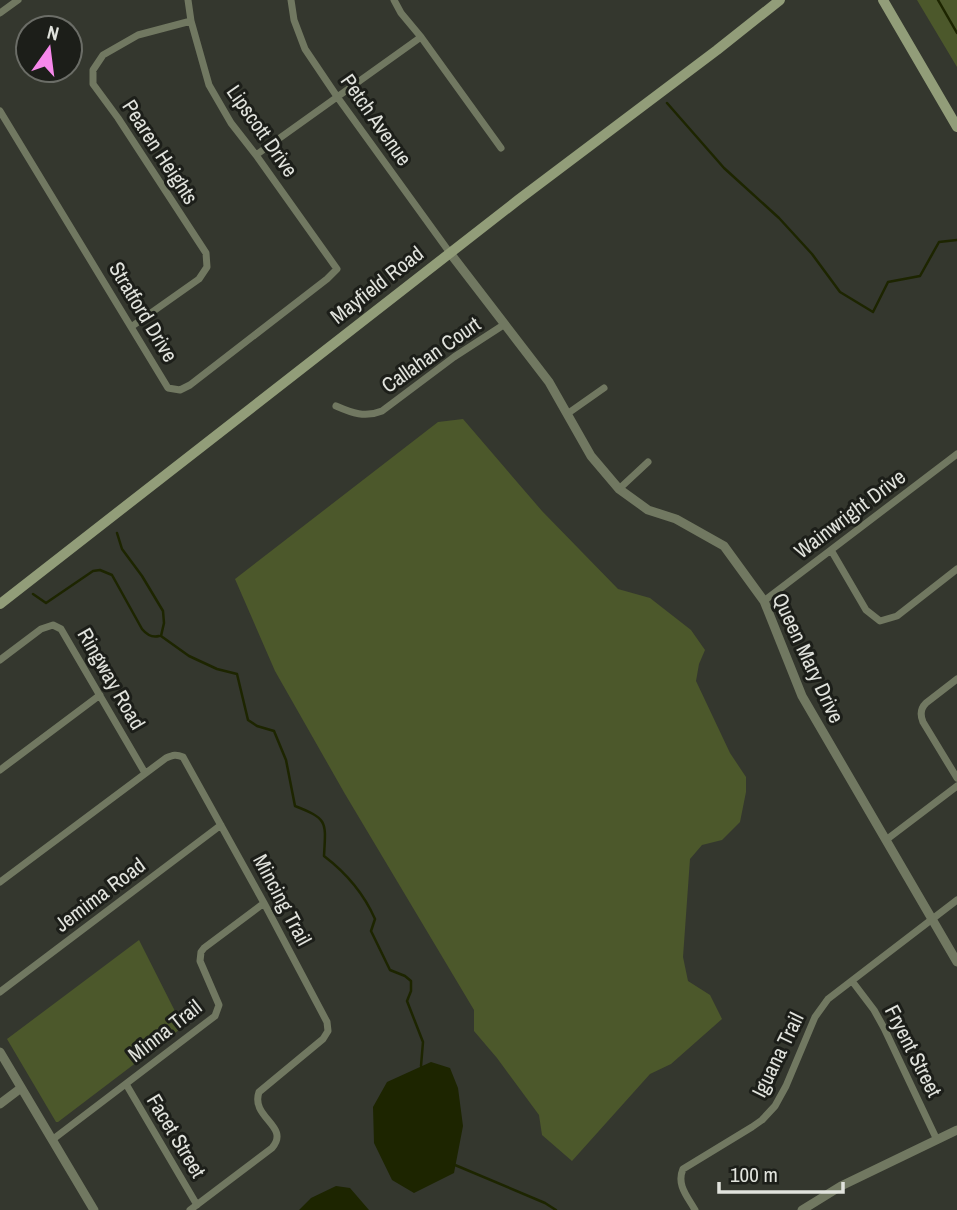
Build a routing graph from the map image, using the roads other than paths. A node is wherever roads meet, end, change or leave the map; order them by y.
1 (18, 0) edge
2 (188, 0) edge
3 (291, 0) edge
4 (394, 0) edge
5 (780, 0) edge
6 (883, 0) edge
7 (0, 13) edge
8 (191, 21) junction
9 (421, 37) junction
10 (338, 98) junction
11 (0, 111) edge
12 (957, 127) edge
13 (501, 148) dead end
14 (256, 155) junction
15 (450, 253) junction
16 (337, 269) joint
17 (505, 324) junction
18 (131, 327) junction
19 (604, 388) dead end
20 (336, 406) dead end
21 (567, 414) junction
22 (957, 454) edge
23 (648, 462) dead end
24 (619, 489) junction
25 (831, 550) junction
26 (957, 569) edge
27 (764, 601) junction
28 (0, 604) edge
29 (0, 660) edge
30 (957, 679) edge
31 (100, 695) junction
32 (0, 770) edge
33 (145, 773) junction
34 (957, 778) edge
35 (957, 786) edge
36 (221, 825) junction
37 (886, 840) junction
38 (0, 882) edge
39 (957, 901) edge
40 (264, 903) junction
41 (932, 919) junction
42 (957, 962) edge
43 (852, 981) junction
44 (0, 992) edge
45 (0, 1052) edge
46 (126, 1084) junction
47 (21, 1088) junction
48 (0, 1104) edge
49 (957, 1130) edge
50 (52, 1140) junction
51 (937, 1140) junction
52 (193, 1207) edge
53 (94, 1210) edge
54 (695, 1210) edge
55 (802, 1210) edge

1 - 7 street
2 - 8 street, Lipscott Drive
3 - 10 street, Petch Avenue
4 - 9 street
5 - 15 main road, Mayfield Road
6 - 12 main road
8 - 14 street, Lipscott Drive
8 - 18 street, Pearen Heights
9 - 10 street
9 - 13 street
10 - 14 street
10 - 15 street, Petch Avenue
11 - 18 street, Stratford Drive
14 - 16 street, Lipscott Drive
15 - 17 street, Queen Mary Drive
15 - 28 main road, Mayfield Road
16 - 18 street, Stratford Drive
17 - 20 street, Callahan Court
17 - 21 street, Queen Mary Drive
19 - 21 street
21 - 24 street, Queen Mary Drive
22 - 25 street, Wainwright Drive
23 - 24 street
24 - 27 street, Queen Mary Drive
25 - 26 street
25 - 27 street, Wainwright Drive
27 - 37 street, Queen Mary Drive
29 - 31 street, Ringway Road
30 - 34 street
31 - 32 street
31 - 33 street, Ringway Road
33 - 36 street, Mincing Trail
33 - 38 street, Mincing Trail
35 - 37 street
36 - 40 street, Mincing Trail
36 - 44 street, Jemima Road
37 - 41 street, Queen Mary Drive
39 - 41 street, Iguana Trail
40 - 46 street, Minna Trail
40 - 52 street, Mincing Trail
41 - 42 street, Queen Mary Drive
41 - 43 street, Iguana Trail
43 - 51 street, Fryent Street
43 - 54 street, Iguana Trail
45 - 47 street
46 - 50 street, Minna Trail
46 - 52 street, Facet Street
47 - 48 street
47 - 50 street
49 - 51 street
50 - 53 street
51 - 55 street

